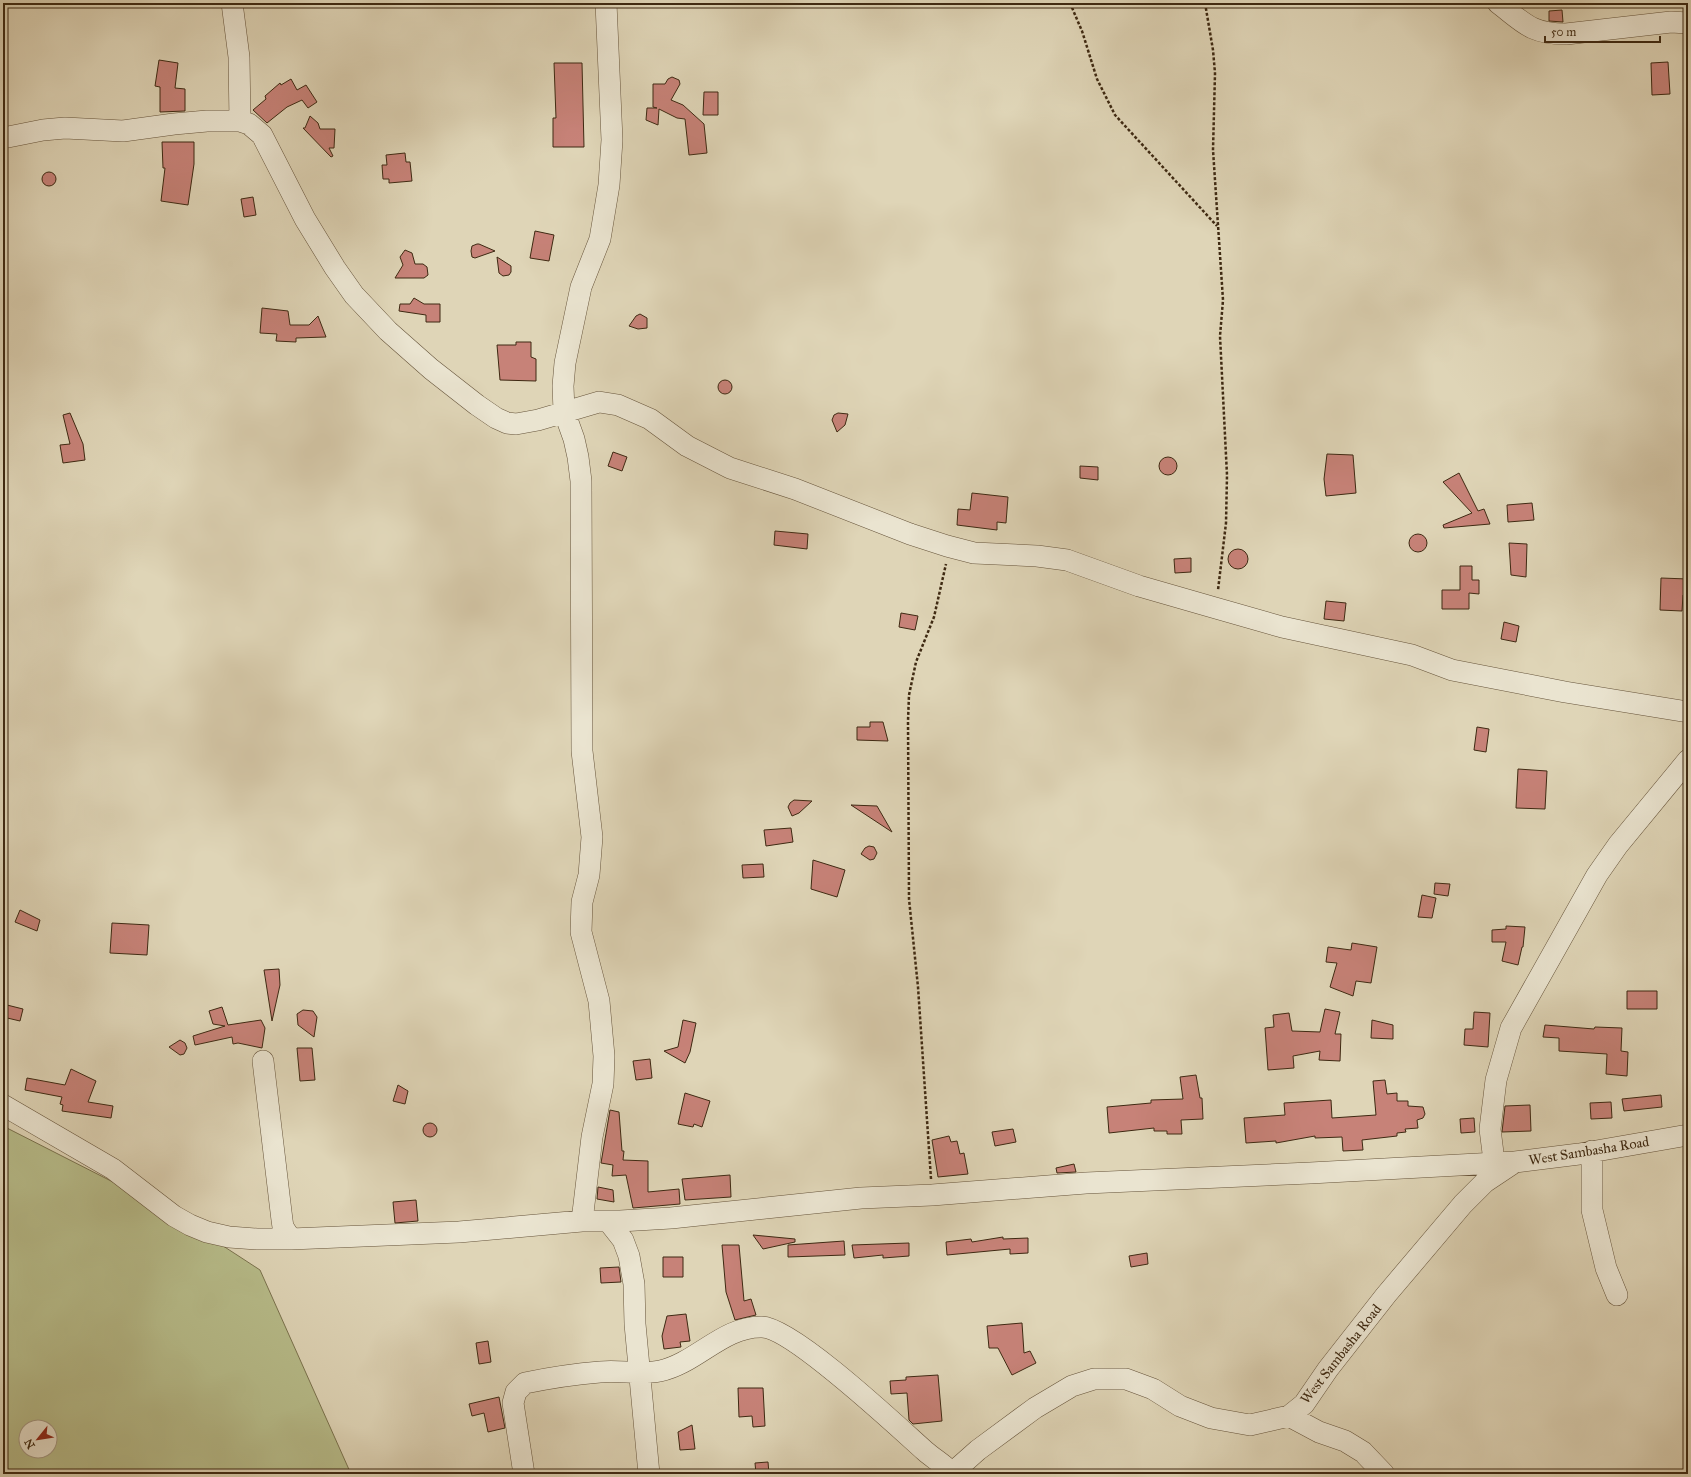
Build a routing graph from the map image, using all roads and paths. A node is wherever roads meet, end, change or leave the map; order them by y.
1 (232, 3) edge
2 (606, 3) edge
3 (1070, 3) edge
4 (1205, 3) edge
5 (1498, 3) edge
6 (1688, 23) edge
7 (240, 121) junction
8 (3, 138) edge
9 (1217, 226) junction
10 (564, 411) junction
11 (947, 546) junction
12 (1212, 607) junction
13 (1688, 712) edge
14 (1688, 760) edge
15 (263, 1061) dead end
16 (3, 1105) edge
17 (1688, 1135) edge
18 (1592, 1151) junction
19 (1493, 1153) dead end
20 (1515, 1162) junction
21 (932, 1195) junction
22 (582, 1221) junction
23 (608, 1221) junction
24 (291, 1239) junction
25 (1618, 1295) dead end
26 (640, 1373) junction
27 (1289, 1416) junction
28 (952, 1473) edge
29 (524, 1474) edge
30 (649, 1474) edge
31 (1384, 1474) edge

1 - 7 street
2 - 10 street
3 - 9 path
4 - 9 path
5 - 6 street
7 - 8 street
7 - 10 street
9 - 12 path
10 - 11 street
10 - 22 street
11 - 12 street
11 - 21 path
12 - 13 street
14 - 19 street
15 - 24 street
16 - 24 street
17 - 18 street, West Sambasha Road
18 - 20 street, West Sambasha Road
18 - 25 street
20 - 21 street
20 - 27 street, West Sambasha Road
21 - 23 street
22 - 23 street
22 - 24 street
23 - 26 street
26 - 28 street
26 - 29 street
26 - 30 street
27 - 28 street, West Sambasha Road
27 - 31 street

